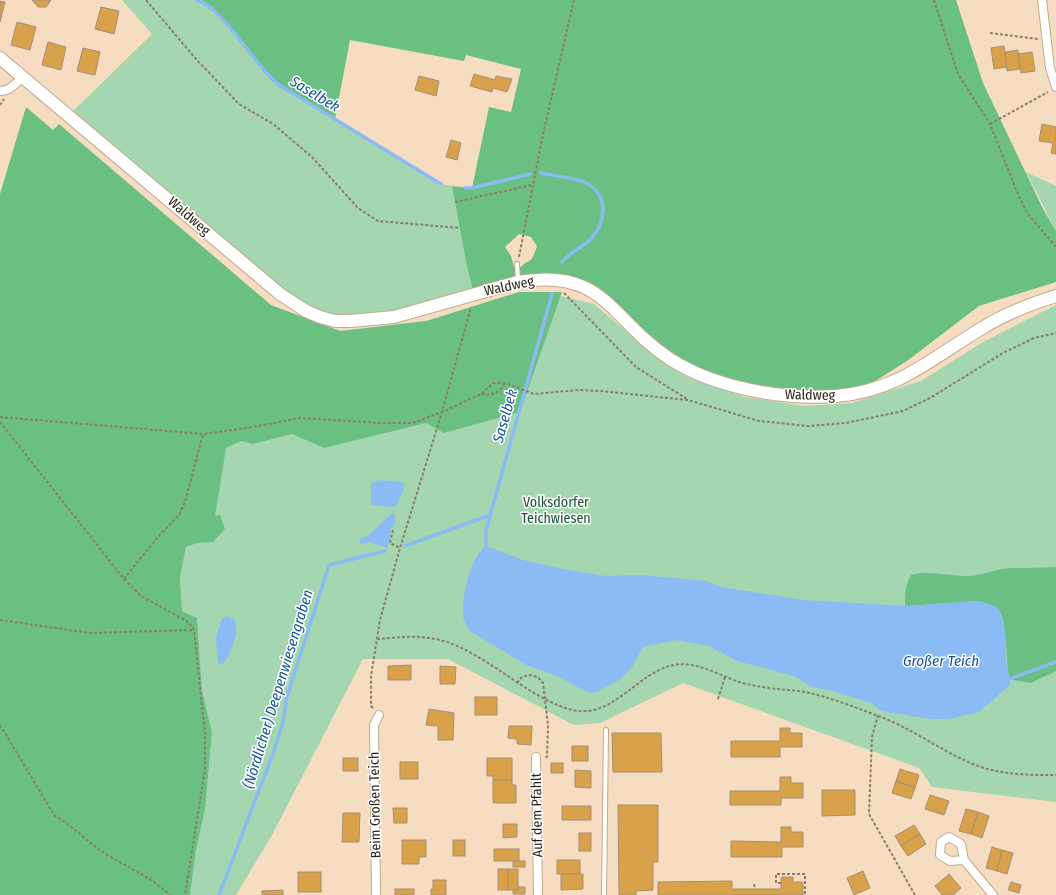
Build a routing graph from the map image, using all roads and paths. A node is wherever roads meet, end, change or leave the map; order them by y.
1 (146, 0) edge
2 (574, 0) edge
3 (934, 0) edge
4 (1042, 0) edge
5 (990, 34) dead end
6 (1047, 40) junction
7 (0, 58) edge
8 (23, 77) junction
9 (1053, 89) edge
10 (0, 91) edge
11 (990, 124) junction
12 (532, 185) junction
13 (455, 202) dead end
14 (460, 228) dead end
15 (1056, 247) edge
16 (518, 264) joint
17 (518, 282) junction
18 (474, 294) junction
19 (570, 294) dead end
20 (1056, 296) edge
21 (506, 383) junction
22 (482, 394) junction
23 (534, 394) dead end
24 (688, 400) dead end
25 (442, 412) junction
26 (0, 417) edge
27 (0, 422) edge
28 (203, 434) junction
29 (393, 530) dead end
30 (400, 548) junction
31 (124, 579) junction
32 (0, 620) edge
33 (194, 630) junction
34 (377, 638) junction
35 (725, 677) junction
36 (517, 683) junction
37 (546, 698) junction
38 (718, 699) dead end
39 (379, 715) joint
40 (878, 715) junction
41 (0, 725) edge
42 (606, 730) dead end
43 (536, 757) joint
44 (1056, 775) edge
45 (964, 860) dead end
46 (781, 883) dead end
47 (754, 884) dead end
48 (755, 889) dead end
49 (170, 895) edge
50 (185, 895) edge
51 (376, 895) edge
52 (538, 895) edge
53 (604, 895) edge
54 (805, 895) edge
55 (915, 895) edge
56 (993, 895) edge

1 - 14 path
2 - 12 path
3 - 11 path
4 - 6 street
5 - 6 path
6 - 9 street
7 - 8 main road, Waldweg
8 - 10 street
8 - 18 main road, Waldweg
9 - 11 path
11 - 15 path
12 - 13 path
12 - 16 path
16 - 17 lane
17 - 18 main road, Waldweg
17 - 20 main road, Waldweg
18 - 25 path
19 - 24 path
21 - 22 path
21 - 22 path
21 - 23 path
22 - 25 path
25 - 28 path
25 - 30 path
26 - 28 path
27 - 31 path
28 - 31 path
29 - 30 path
30 - 34 path
31 - 33 path
32 - 33 path
33 - 50 path
34 - 36 path
34 - 39 path
35 - 37 path
35 - 38 path
35 - 40 path
36 - 37 path
36 - 37 path
37 - 43 path, Auf dem Pfahlt
39 - 51 street, Beim Großen Teich
40 - 44 path
40 - 55 path
41 - 49 path
42 - 53 lane
43 - 52 street, Auf dem Pfahlt
45 - 56 street
46 - 54 path
47 - 48 path

